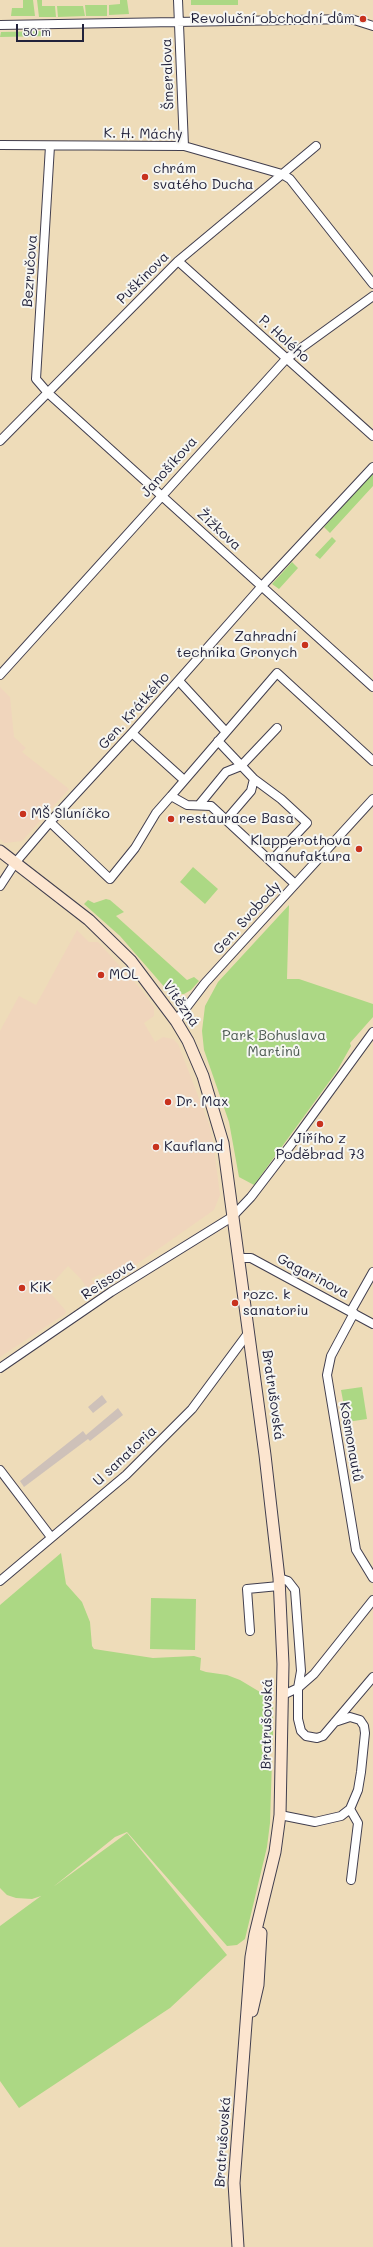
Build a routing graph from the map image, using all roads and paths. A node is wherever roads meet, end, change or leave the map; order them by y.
1 (178, 0) edge
2 (179, 22) junction
3 (0, 25) edge
4 (373, 26) edge
5 (0, 145) edge
6 (50, 146) junction
7 (184, 146) junction
8 (316, 146) dead end
9 (282, 174) junction
10 (178, 261) junction
11 (373, 284) edge
12 (373, 296) edge
13 (286, 359) junction
14 (48, 393) junction
15 (373, 436) edge
16 (0, 441) edge
17 (373, 467) edge
18 (161, 495) junction
19 (262, 586) junction
20 (0, 675) edge
21 (179, 681) junction
22 (373, 687) edge
23 (277, 728) dead end
24 (226, 732) junction
25 (132, 733) junction
26 (218, 741) junction
27 (373, 761) edge
28 (240, 766) junction
29 (254, 779) junction
30 (184, 780) junction
31 (170, 796) junction
32 (373, 799) edge
33 (199, 806) junction
34 (227, 819) junction
35 (50, 822) junction
36 (0, 851) edge
37 (272, 860) junction
38 (15, 863) junction
39 (295, 884) junction
40 (0, 886) edge
41 (176, 1020) junction
42 (373, 1032) edge
43 (232, 1216) junction
44 (239, 1258) junction
45 (373, 1272) edge
46 (353, 1312) junction
47 (373, 1324) edge
48 (249, 1332) junction
49 (0, 1368) edge
50 (1, 1472) edge
51 (51, 1537) junction
52 (373, 1578) edge
53 (0, 1581) edge
54 (279, 1582) junction
55 (373, 1600) edge
56 (250, 1631) dead end
57 (373, 1677) edge
58 (298, 1688) junction
59 (283, 1695) junction
60 (334, 1722) junction
61 (350, 1809) junction
62 (280, 1815) junction
63 (351, 1880) dead end
64 (238, 2247) edge

1 - 2 street, Šmeralova
2 - 3 street
2 - 4 street
2 - 7 street, Šmeralova
5 - 6 street, K. H. Máchy
6 - 7 street, K. H. Máchy
6 - 14 street, Bezručova
7 - 9 street, K. H. Máchy
8 - 9 street, Puškinova
9 - 10 street, Puškinova
9 - 11 street, K. H. Máchy
10 - 13 street, P. Holého
10 - 14 street, Puškinova
12 - 13 street, Janošíkova
13 - 15 street, P. Holého
13 - 18 street, Janošíkova
14 - 16 street, Puškinova
14 - 18 street, Žižkova
17 - 19 street, Gen. Krátkého
18 - 19 street, Žižkova
18 - 20 street, Janošíkova
19 - 21 street, Gen. Krátkého
19 - 22 street, Žižkova
21 - 24 street
21 - 25 street, Gen. Krátkého
23 - 28 street
24 - 26 street
24 - 27 street
25 - 30 street
25 - 35 street, Gen. Krátkého
26 - 28 street
26 - 30 street
28 - 29 street
28 - 33 street
29 - 34 street
29 - 37 street
30 - 31 street
31 - 33 street
31 - 35 street
32 - 39 street, Gen. Svobody
33 - 34 street
34 - 37 street
35 - 38 street, Gen. Krátkého
36 - 38 main road, Vítězná
37 - 39 street
38 - 40 street, Gen. Krátkého
38 - 41 main road, Vítězná
39 - 41 street, Gen. Svobody
41 - 43 main road, Vítězná
42 - 43 street, Reissova
43 - 44 main road, Bratrušovská
43 - 49 street, Reissova
44 - 46 street, Gagarinova
44 - 48 main road, Bratrušovská
45 - 46 street, Kosmonautů
46 - 47 street, Gagarinova
46 - 52 street, Kosmonautů
48 - 51 street, U sanatoria
48 - 54 main road, Bratrušovská
50 - 51 street
51 - 53 street, U sanatoria
54 - 56 street
54 - 58 street
54 - 59 main road, Bratrušovská
55 - 58 street
57 - 60 street
58 - 59 street
58 - 60 street
59 - 62 main road, Bratrušovská
60 - 61 street
61 - 62 street
61 - 63 street
62 - 64 main road, Bratrušovská

